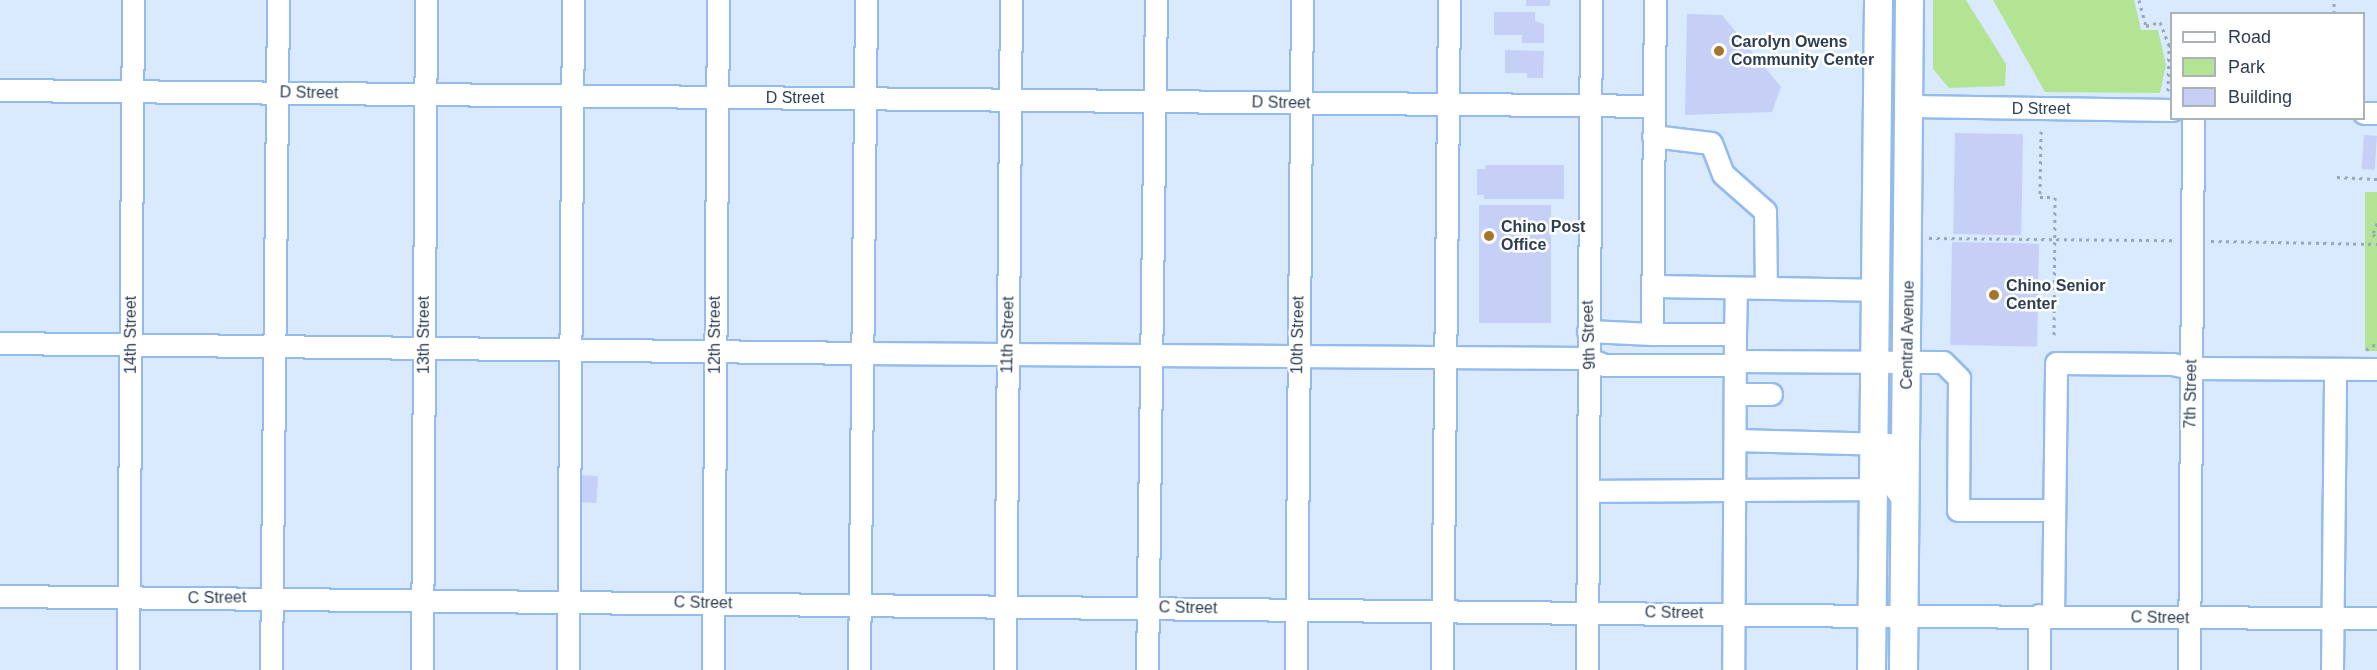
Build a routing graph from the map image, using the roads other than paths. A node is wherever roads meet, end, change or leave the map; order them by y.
1 (133, 0) edge
2 (278, 0) edge
3 (426, 0) edge
4 (573, 0) edge
5 (718, 0) edge
6 (866, 0) edge
7 (1011, 0) edge
8 (1156, 0) edge
9 (1302, 0) edge
10 (1449, 0) edge
11 (1591, 0) edge
12 (1655, 0) edge
13 (1878, 0) edge
14 (1884, 0) edge
15 (1909, 0) edge
16 (0, 90) edge
17 (133, 93) junction
18 (276, 93) junction
19 (425, 94) junction
20 (572, 96) junction
21 (718, 97) junction
22 (866, 98) junction
23 (1010, 99) junction
24 (1156, 100) junction
25 (2170, 101) edge
26 (1301, 103) junction
27 (1447, 104) junction
28 (1590, 105) junction
29 (1654, 106) junction
30 (1910, 106) junction
31 (2193, 120) edge
32 (1653, 136) junction
33 (1652, 286) junction
34 (1736, 288) junction
35 (1766, 288) junction
36 (1875, 290) junction
37 (1588, 331) junction
38 (1652, 334) junction
39 (1735, 334) junction
40 (0, 343) edge
41 (274, 345) junction
42 (130, 346) junction
43 (424, 348) junction
44 (571, 350) junction
45 (715, 351) junction
46 (862, 353) junction
47 (1149, 354) junction
48 (1008, 355) junction
49 (1298, 356) junction
50 (1444, 356) junction
51 (1587, 358) junction
52 (1908, 360) junction
53 (1735, 361) junction
54 (1875, 362) junction
55 (2191, 368) junction
56 (2335, 369) junction
57 (2377, 369) edge
58 (1735, 394) junction
59 (1771, 394) dead end
60 (1735, 440) junction
61 (1875, 442) junction
62 (1734, 489) junction
63 (1873, 489) junction
64 (1589, 490) junction
65 (1905, 502) junction
66 (2054, 510) junction
67 (0, 596) edge
68 (272, 598) junction
69 (129, 599) junction
70 (423, 602) junction
71 (569, 602) junction
72 (714, 603) junction
73 (860, 605) junction
74 (1006, 607) junction
75 (1147, 608) junction
76 (1297, 610) junction
77 (1443, 610) junction
78 (1588, 611) junction
79 (1734, 614) junction
80 (2046, 615) junction
81 (1872, 616) junction
82 (1903, 616) junction
83 (2333, 618) junction
84 (2377, 618) edge
85 (2189, 619) junction
86 (128, 670) edge
87 (271, 670) edge
88 (422, 670) edge
89 (568, 670) edge
90 (713, 670) edge
91 (859, 670) edge
92 (1005, 670) edge
93 (1146, 670) edge
94 (1296, 670) edge
95 (1442, 670) edge
96 (1587, 670) edge
97 (1733, 670) edge
98 (1871, 670) edge
99 (1903, 670) edge
100 (2039, 670) edge
101 (2189, 670) edge
102 (2332, 670) edge

1 - 17 street, 14th Street
2 - 18 street
3 - 19 street, 13th Street
4 - 20 street
5 - 21 street, 12th Street
6 - 22 street
7 - 23 street, 11th Street
8 - 24 street
9 - 26 street, 10th Street
10 - 27 street
11 - 28 street, 9th Street
12 - 29 street
13 - 36 main road, Central Avenue
14 - 30 main road
15 - 30 main road, Central Avenue
16 - 17 street, D Street
17 - 18 street, D Street
17 - 42 street, 14th Street
18 - 19 street, D Street
18 - 41 street
19 - 20 street, D Street
19 - 43 street, 13th Street
20 - 21 street, D Street
20 - 44 street
21 - 22 street, D Street
21 - 45 street, 12th Street
22 - 23 street, D Street
22 - 46 street
23 - 24 street, D Street
23 - 48 street, 11th Street
24 - 26 street, D Street
24 - 47 street
25 - 30 street, D Street
26 - 27 street, D Street
26 - 49 street, 10th Street
27 - 28 street, D Street
27 - 50 street
28 - 29 street, D Street
28 - 37 street, 9th Street
29 - 32 street
30 - 52 main road, Central Avenue
31 - 55 street, 7th Street
32 - 33 street
32 - 35 street
33 - 34 street
33 - 38 street
34 - 35 street
34 - 39 street
35 - 36 street
36 - 54 main road, Central Avenue
37 - 38 street
37 - 51 street, 9th Street
38 - 39 street
39 - 53 street
40 - 42 street
41 - 42 street
41 - 43 street
41 - 68 street
42 - 69 street, 14th Street
43 - 44 street
43 - 70 street, 13th Street
44 - 45 street
44 - 71 street
45 - 46 street
45 - 72 street, 12th Street
46 - 48 street
46 - 73 street
47 - 48 street
47 - 49 street
47 - 75 street
48 - 74 street, 11th Street
49 - 50 street
49 - 76 street, 10th Street
50 - 51 street
50 - 77 street
51 - 53 street
51 - 64 street, 9th Street
52 - 54 street
52 - 65 main road, Central Avenue
52 - 66 street
53 - 54 street
53 - 58 street
54 - 61 main road, Central Avenue
55 - 56 street
55 - 66 street
55 - 85 street, 7th Street
56 - 57 street
56 - 83 street
58 - 59 street
58 - 60 street
60 - 61 street
60 - 62 street
61 - 63 main road, Central Avenue
61 - 65 street
62 - 63 street
62 - 64 street
62 - 79 street
63 - 81 main road, Central Avenue
64 - 78 street, 9th Street
65 - 82 main road, Central Avenue
66 - 80 street
67 - 69 street, C Street
68 - 69 street, C Street
68 - 70 street, C Street
68 - 87 street
69 - 86 street, 14th Street
70 - 71 street, C Street
70 - 88 street, 13th Street
71 - 72 street, C Street
71 - 89 street
72 - 73 street, C Street
72 - 90 street, 12th Street
73 - 74 street, C Street
73 - 91 street
74 - 75 street, C Street
74 - 92 street, 11th Street
75 - 76 street, C Street
75 - 93 street
76 - 77 street, C Street
76 - 94 street, 10th Street
77 - 78 street, C Street
77 - 95 street
78 - 79 street, C Street
78 - 96 street, 9th Street
79 - 81 street, C Street
79 - 97 street
80 - 82 street, C Street
80 - 85 street, C Street
80 - 100 street
81 - 82 street, C Street
81 - 98 main road, Central Avenue
82 - 99 main road, Central Avenue
83 - 84 street, C Street
83 - 85 street, C Street
83 - 102 street
85 - 101 street, 7th Street

